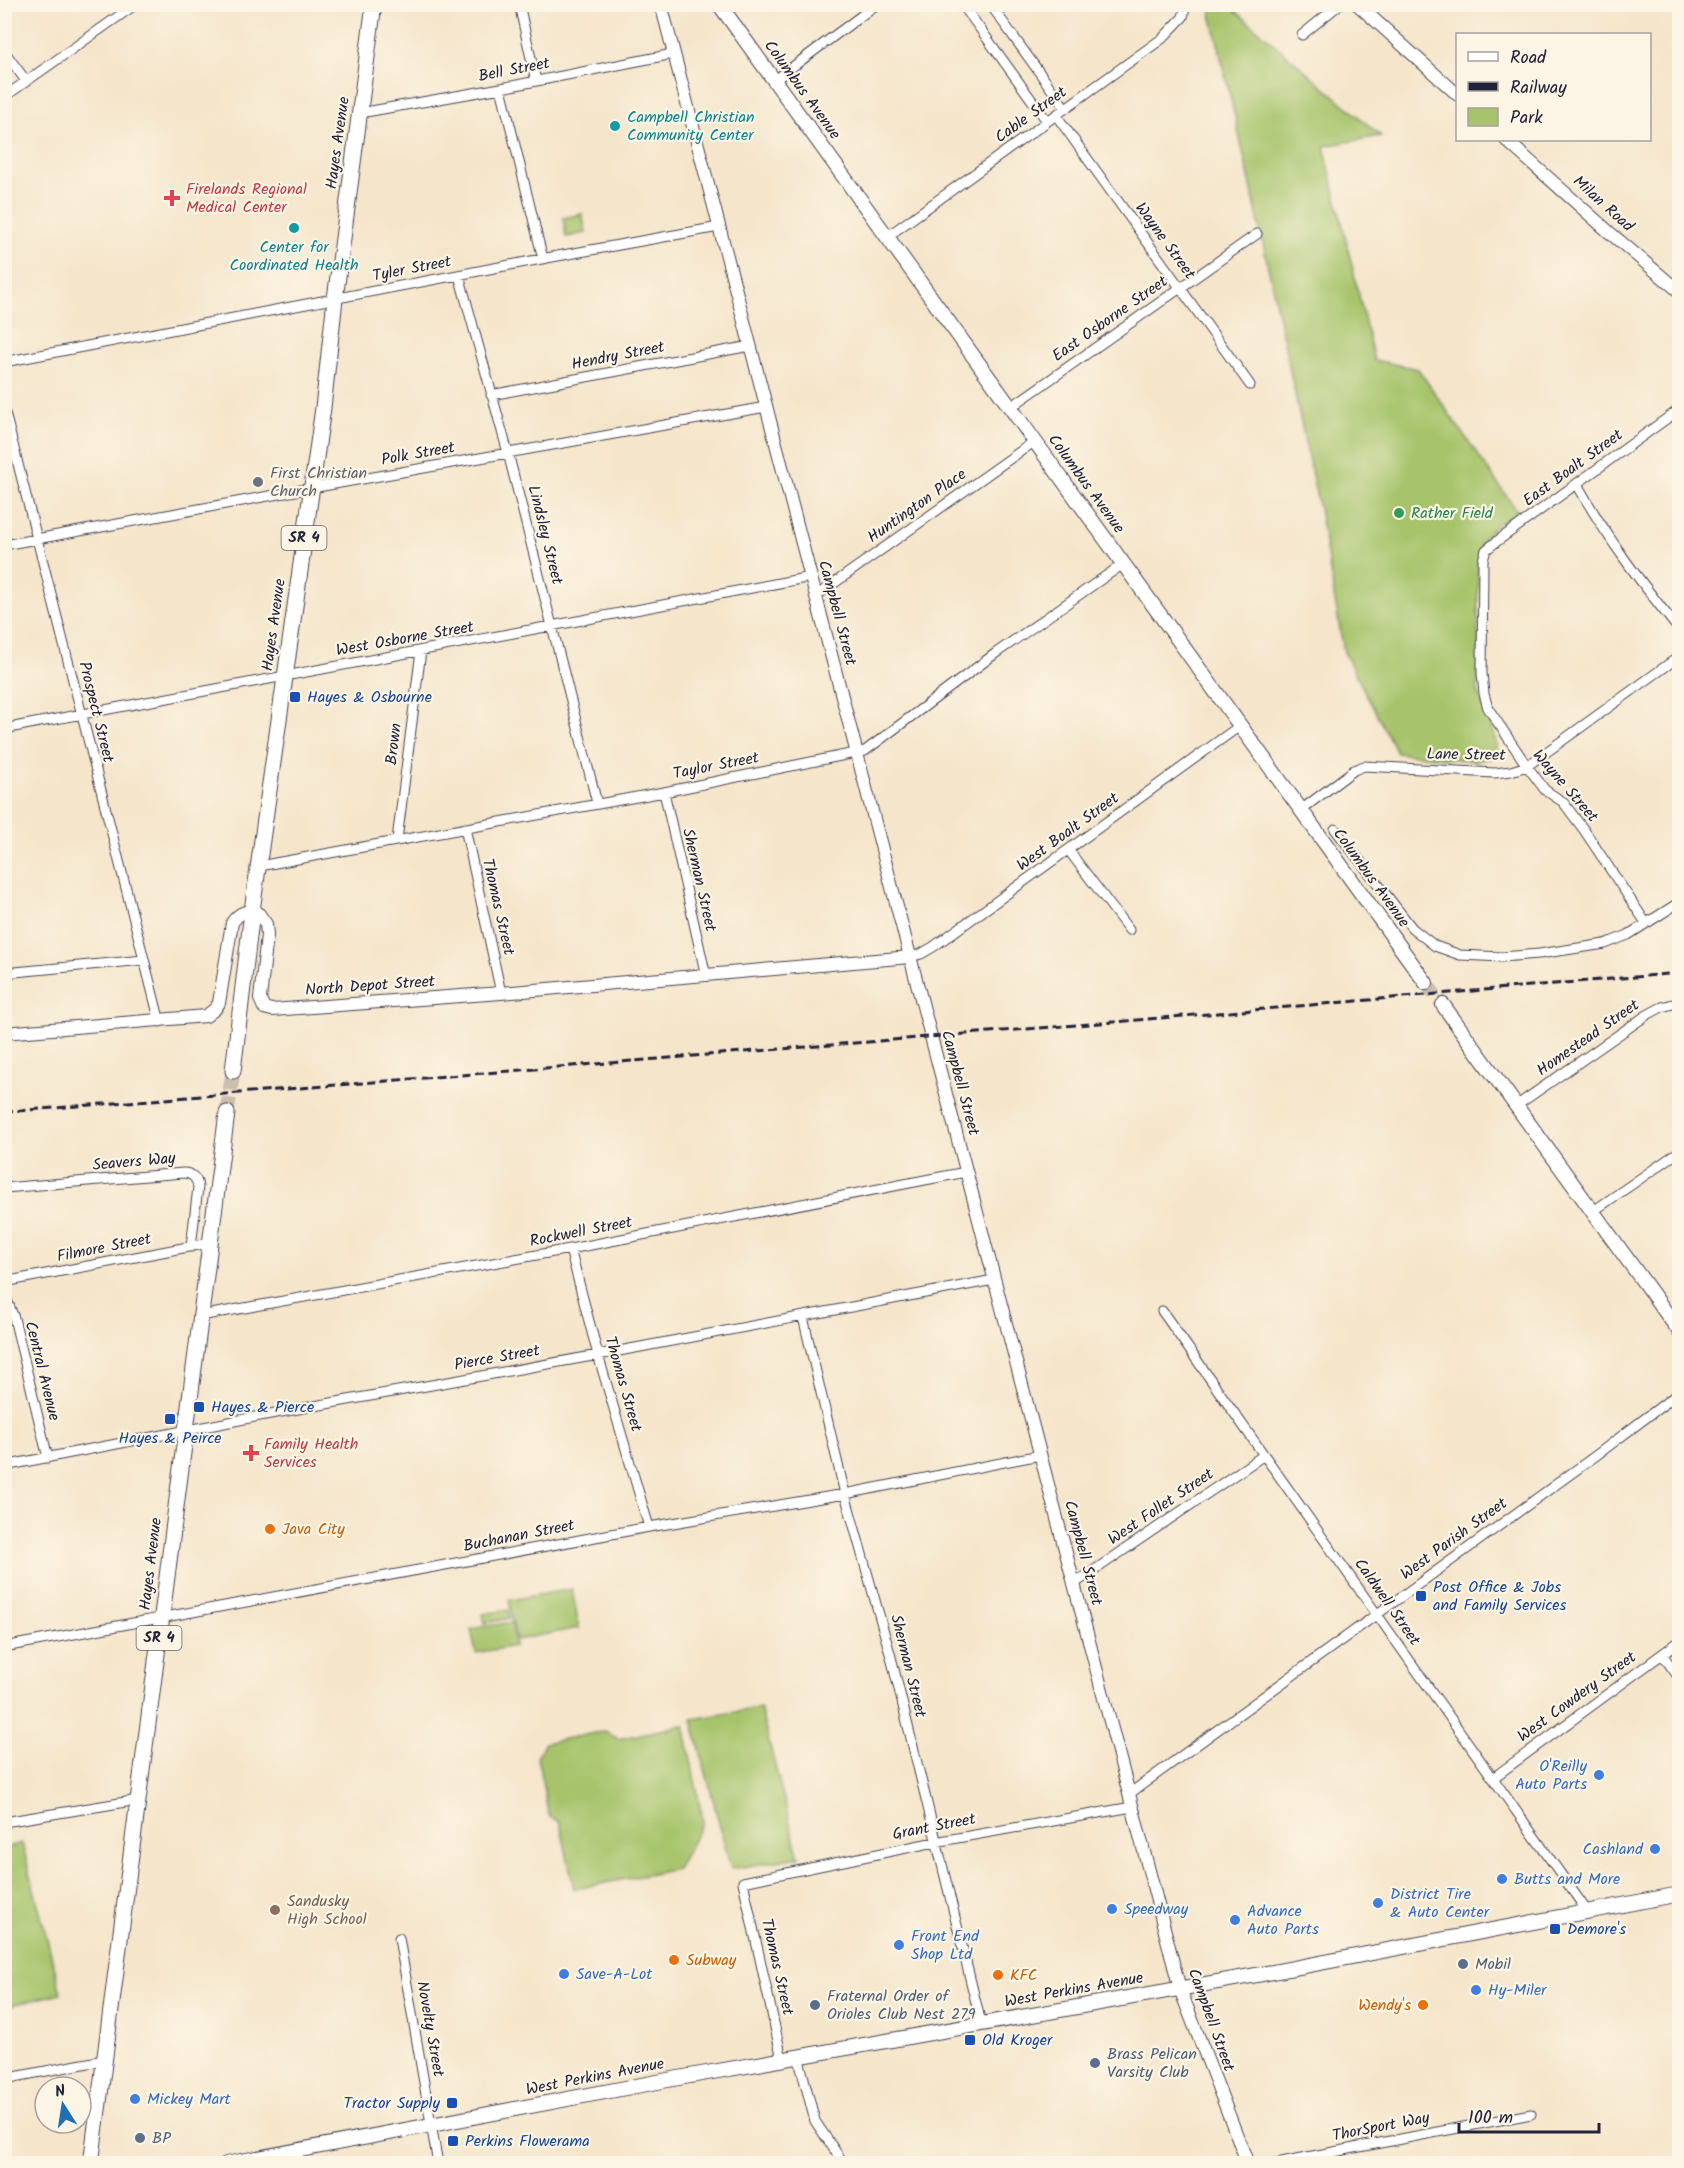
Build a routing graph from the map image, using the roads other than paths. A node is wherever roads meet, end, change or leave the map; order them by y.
1 (136, 4) edge
2 (374, 4) edge
3 (519, 4) edge
4 (661, 4) edge
5 (719, 4) edge
6 (878, 4) edge
7 (962, 4) edge
8 (990, 4) edge
9 (1340, 4) edge
10 (1357, 4) edge
11 (1185, 8) edge
12 (1302, 35) dead end
13 (4, 51) edge
14 (674, 54) junction
15 (775, 80) junction
16 (26, 81) junction
17 (536, 81) junction
18 (501, 88) junction
19 (1456, 93) edge
20 (4, 97) edge
21 (1065, 108) junction
22 (360, 113) junction
23 (1056, 115) junction
24 (1047, 121) junction
25 (1507, 141) edge
26 (719, 227) junction
27 (1257, 234) dead end
28 (888, 236) junction
29 (543, 259) junction
30 (459, 276) junction
31 (1180, 288) junction
32 (1680, 292) edge
33 (335, 298) junction
34 (750, 346) junction
35 (4, 362) edge
36 (1250, 385) dead end
37 (491, 395) junction
38 (766, 407) junction
39 (1011, 407) junction
40 (4, 409) edge
41 (1680, 409) edge
42 (1035, 441) junction
43 (508, 453) junction
44 (1577, 484) junction
45 (312, 488) junction
46 (38, 538) junction
47 (4, 545) edge
48 (1485, 552) joint
49 (1123, 564) junction
50 (811, 577) junction
51 (816, 596) junction
52 (553, 628) junction
53 (1680, 631) edge
54 (421, 651) junction
55 (1680, 656) edge
56 (285, 676) junction
57 (81, 714) junction
58 (1241, 725) junction
59 (4, 729) edge
60 (857, 753) junction
61 (1527, 766) junction
62 (664, 792) junction
63 (597, 803) junction
64 (1301, 810) junction
65 (465, 828) junction
66 (1335, 829) dead end
67 (398, 840) junction
68 (1069, 851) junction
69 (259, 866) junction
70 (1680, 902) edge
71 (252, 911) junction
72 (1646, 923) junction
73 (1129, 930) dead end
74 (910, 957) junction
75 (144, 960) junction
76 (4, 973) edge
77 (706, 976) junction
78 (1426, 983) tunnel mouth
79 (501, 993) junction
80 (1680, 1002) edge
81 (1443, 1005) tunnel mouth
82 (160, 1022) junction
83 (4, 1033) edge
84 (233, 1071) tunnel mouth
85 (1516, 1106) junction
86 (227, 1113) tunnel mouth
87 (1680, 1150) edge
88 (966, 1172) junction
89 (4, 1188) edge
90 (1592, 1212) junction
91 (209, 1243) junction
92 (190, 1247) junction
93 (570, 1250) junction
94 (994, 1280) junction
95 (4, 1282) edge
96 (4, 1292) edge
97 (1162, 1311) dead end
98 (200, 1316) junction
99 (803, 1317) junction
100 (1680, 1332) edge
101 (598, 1355) junction
102 (1680, 1392) edge
103 (185, 1432) junction
104 (1040, 1455) junction
105 (1264, 1455) junction
106 (48, 1458) junction
107 (4, 1466) edge
108 (845, 1494) junction
109 (649, 1527) junction
110 (1074, 1584) junction
111 (1377, 1614) junction
112 (162, 1618) junction
113 (1680, 1641) edge
114 (4, 1647) edge
115 (1662, 1654) junction
116 (1680, 1679) edge
117 (1493, 1778) junction
118 (1129, 1794) junction
119 (138, 1800) junction
120 (1132, 1807) junction
121 (4, 1822) edge
122 (935, 1842) junction
123 (743, 1882) joint
124 (1680, 1894) edge
125 (1587, 1911) junction
126 (399, 1938) dead end
127 (1180, 1989) junction
128 (981, 2022) junction
129 (798, 2056) junction
130 (782, 2059) junction
131 (104, 2060) junction
132 (4, 2079) edge
133 (1531, 2114) dead end
134 (431, 2126) junction
135 (91, 2163) edge
136 (226, 2163) edge
137 (438, 2163) edge
138 (844, 2163) edge
139 (1248, 2163) edge
140 (1271, 2163) edge

1 - 16 street
2 - 22 main road, Hayes Avenue / SR 4
3 - 17 street
4 - 14 street, Campbell Street
5 - 15 main road, Columbus Avenue
6 - 15 street
7 - 24 street
8 - 21 street
9 - 12 street
10 - 19 street
11 - 21 street, Cable Street
13 - 16 street
14 - 17 street, Bell Street
14 - 26 street, Campbell Street
15 - 28 main road, Columbus Avenue
16 - 20 street
17 - 18 street, Bell Street
18 - 22 street, Bell Street
18 - 29 street
21 - 23 street, Cable Street
22 - 33 main road, Hayes Avenue / SR 4
23 - 24 street, Cable Street
23 - 31 street, Wayne Street
24 - 28 street, Cable Street
25 - 32 street, Milan Road
26 - 29 street, Tyler Street
26 - 34 street, Campbell Street
27 - 31 street, East Osborne Street
28 - 39 main road, Columbus Avenue
29 - 30 street, Tyler Street
30 - 33 street, Tyler Street
30 - 37 street, Lindsley Street
31 - 36 street, Wayne Street
31 - 39 street, East Osborne Street
33 - 35 street, Tyler Street
33 - 45 main road, Hayes Avenue / SR 4
34 - 37 street, Hendry Street
34 - 38 street, Campbell Street
37 - 43 street, Lindsley Street
38 - 43 street, Polk Street
38 - 50 street, Campbell Street
39 - 42 main road, Columbus Avenue
40 - 46 street, Prospect Street
41 - 44 street, East Boalt Street
42 - 49 main road, Columbus Avenue
42 - 51 street, Huntington Place
43 - 45 street, Polk Street
43 - 52 street, Lindsley Street
44 - 48 street, East Boalt Street
44 - 53 street
45 - 46 street, Polk Street
45 - 56 main road, Hayes Avenue / SR 4
46 - 47 street, Polk Street
46 - 57 street, Prospect Street
48 - 61 street, Wayne Street
49 - 58 main road, Columbus Avenue
49 - 60 street, Taylor Street
50 - 51 street, Campbell Street
50 - 52 street, West Osborne Street
51 - 60 street, Campbell Street
52 - 54 street, West Osborne Street
52 - 63 street, Lindsley Street
54 - 56 street, West Osborne Street
54 - 67 street, Brown
55 - 61 street, Lane Street
56 - 57 street, West Osborne Street
56 - 69 main road, Hayes Avenue / SR 4
57 - 59 street, West Osborne Street
57 - 75 street, Prospect Street
58 - 64 main road, Columbus Avenue
58 - 68 street, West Boalt Street
60 - 62 street, Taylor Street
60 - 74 street, Campbell Street
61 - 64 street, Lane Street
61 - 72 street, Wayne Street
62 - 63 street, Taylor Street
62 - 77 street, Sherman Street
63 - 65 street, Taylor Street
64 - 78 main road, Columbus Avenue
65 - 67 street, Taylor Street
65 - 79 street, Thomas Street
66 - 72 street
67 - 69 street, Taylor Street
68 - 73 street
68 - 74 street, West Boalt Street
69 - 71 main road, Hayes Avenue / SR 4
70 - 72 street
71 - 79 street, North Depot Street
71 - 82 street
71 - 84 main road, Hayes Avenue / SR 4
74 - 77 street, North Depot Street
74 - 88 street, Campbell Street
75 - 76 street
75 - 82 street, Prospect Street
77 - 79 street, North Depot Street
80 - 85 street, Homestead Street
81 - 85 main road
82 - 83 street
85 - 90 main road
86 - 91 main road, Hayes Avenue / SR 4
87 - 90 street
88 - 93 street, Rockwell Street
88 - 94 street, Campbell Street
89 - 92 street, Seavers Way
90 - 100 main road
91 - 92 street, Filmore Street
91 - 98 main road, Hayes Avenue / SR 4
92 - 95 street, Filmore Street
93 - 98 street, Rockwell Street
93 - 101 street, Thomas Street
94 - 99 street, Pierce Street
94 - 104 street, Campbell Street
96 - 106 street, Central Avenue
97 - 105 street, Caldwell Street
98 - 103 main road, Hayes Avenue / SR 4
99 - 101 street, Pierce Street
99 - 108 street, Sherman Street
101 - 103 street, Pierce Street
101 - 109 street, Thomas Street
102 - 111 street, West Parish Street
103 - 106 street, Pierce Street
103 - 112 main road, Hayes Avenue / SR 4
104 - 108 street, Buchanan Street
104 - 110 street, Campbell Street
105 - 110 street, West Follet Street
105 - 111 street, Caldwell Street
106 - 107 street, Pierce Street
108 - 109 street, Buchanan Street
108 - 122 street, Sherman Street
109 - 112 street, Buchanan Street
110 - 118 street, Campbell Street
111 - 117 street, Caldwell Street
111 - 118 street, West Parish Street
112 - 114 street, Buchanan Street
112 - 119 main road, Hayes Avenue / SR 4
113 - 115 street, West Cowdery Street
115 - 116 street
115 - 117 street, West Cowdery Street
117 - 125 street, Caldwell Street
118 - 120 street, Campbell Street
119 - 121 street
119 - 131 main road, Hayes Avenue / SR 4
120 - 122 street, Grant Street
120 - 127 street, Campbell Street
122 - 123 street, Grant Street
122 - 128 street, Sherman Street
123 - 130 street, Thomas Street
124 - 125 main road, West Perkins Avenue
125 - 127 main road, West Perkins Avenue
126 - 134 street, Novelty Street
127 - 128 main road, West Perkins Avenue
127 - 139 street, Campbell Street
128 - 129 main road, West Perkins Avenue
129 - 130 main road, West Perkins Avenue
129 - 138 street
130 - 134 main road, West Perkins Avenue
131 - 132 street
131 - 135 main road, Hayes Avenue / SR 4
133 - 140 street, ThorSport Way
134 - 136 main road, West Perkins Avenue
134 - 137 street, Novelty Street

